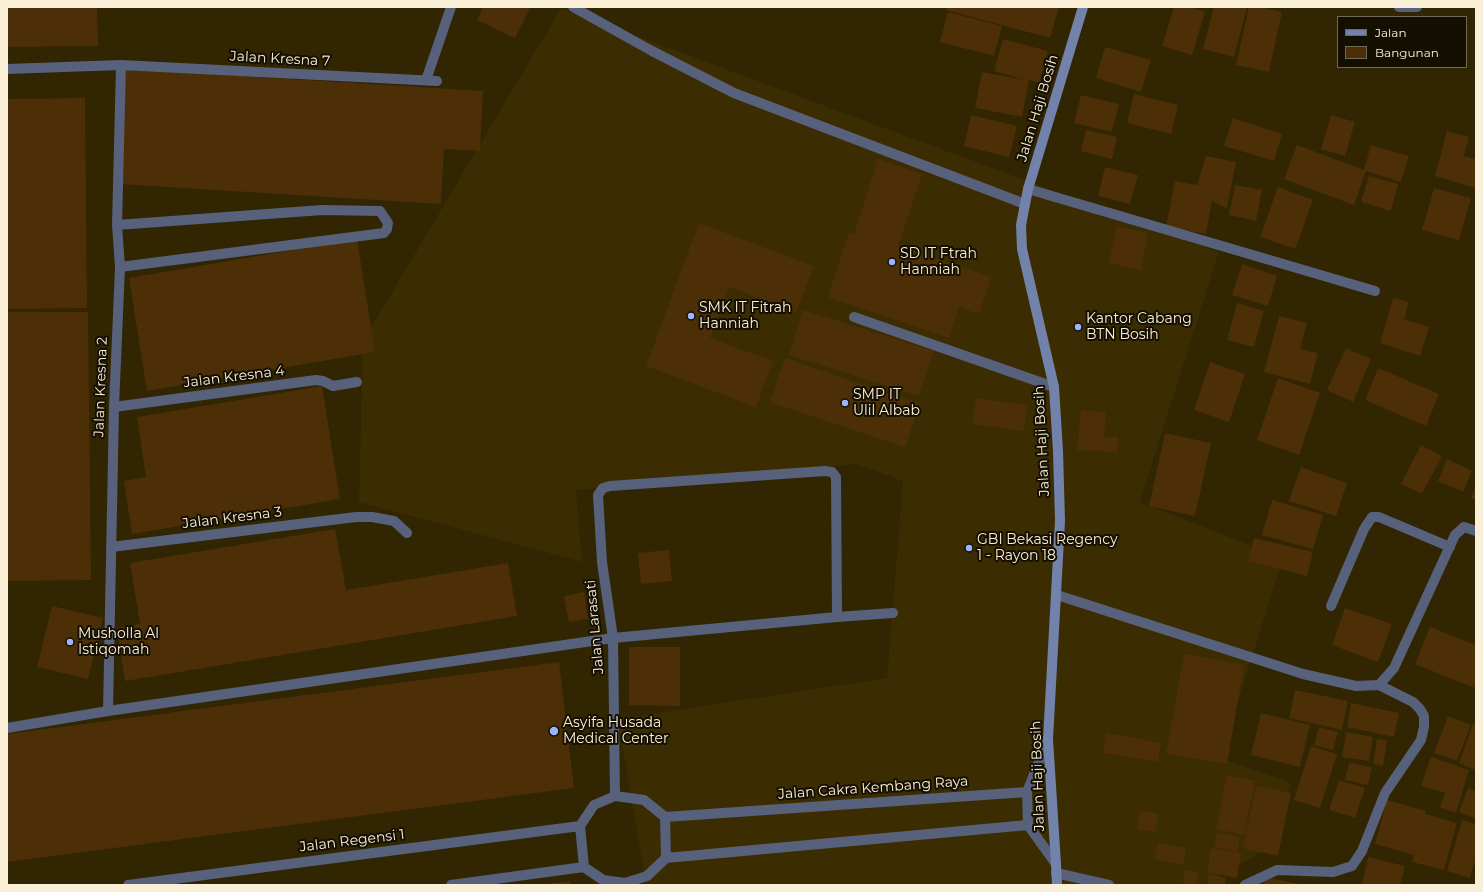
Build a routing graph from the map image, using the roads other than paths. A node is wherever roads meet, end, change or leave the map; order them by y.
1 (451, 7) edge
2 (573, 7) edge
3 (1083, 7) edge
4 (1399, 7) edge
5 (1417, 7) edge
6 (121, 64) junction
7 (7, 69) edge
8 (426, 80) junction
9 (437, 81) dead end
10 (1028, 189) junction
11 (1025, 204) junction
12 (117, 225) junction
13 (120, 267) junction
14 (1375, 291) dead end
15 (854, 317) dead end
16 (357, 382) dead end
17 (1054, 387) junction
18 (114, 407) junction
19 (1476, 531) edge
20 (407, 533) dead end
21 (111, 547) junction
22 (1450, 547) junction
23 (1057, 595) junction
24 (1331, 606) dead end
25 (893, 613) dead end
26 (837, 617) junction
27 (613, 638) junction
28 (1379, 685) junction
29 (108, 711) junction
30 (7, 728) edge
31 (1048, 739) junction
32 (1027, 792) junction
33 (615, 796) junction
34 (664, 817) junction
35 (1028, 825) junction
36 (580, 826) junction
37 (666, 858) junction
38 (584, 867) junction
39 (1056, 868) junction
40 (625, 884) edge
41 (128, 885) edge
42 (450, 885) edge
43 (1057, 885) edge
44 (1109, 885) edge
45 (1245, 885) edge

1 - 8 street
2 - 11 street
3 - 10 main road, Jalan Haji Bosih
4 - 5 street
6 - 7 street, Jalan Kresna 7
6 - 8 street, Jalan Kresna 7
6 - 12 street, Jalan Kresna 2
8 - 9 street, Jalan Kresna 7
10 - 11 main road, Jalan Haji Bosih
10 - 14 street
11 - 17 main road, Jalan Haji Bosih
12 - 13 street, Jalan Kresna 2
12 - 13 street
13 - 18 street, Jalan Kresna 2
15 - 17 street
16 - 18 street, Jalan Kresna 4
17 - 23 main road, Jalan Haji Bosih
18 - 21 street, Jalan Kresna 2
19 - 22 street
20 - 21 street, Jalan Kresna 3
21 - 29 street, Jalan Kresna 2
22 - 24 street
22 - 28 street
23 - 28 street
23 - 31 main road, Jalan Haji Bosih
25 - 26 street
26 - 27 street
26 - 27 street, Jalan Larasati
27 - 29 street
27 - 33 street, Jalan Larasati
28 - 45 street
29 - 30 street
31 - 32 street
31 - 39 main road, Jalan Haji Bosih
32 - 34 street, Jalan Cakra Kembang Raya
32 - 35 street
33 - 34 street
33 - 36 street
34 - 37 street
35 - 37 street
35 - 39 street
36 - 38 street
36 - 41 street, Jalan Regensi 1
37 - 40 street
38 - 40 street
38 - 42 street
39 - 43 main road, Jalan Haji Bosih
39 - 44 street

